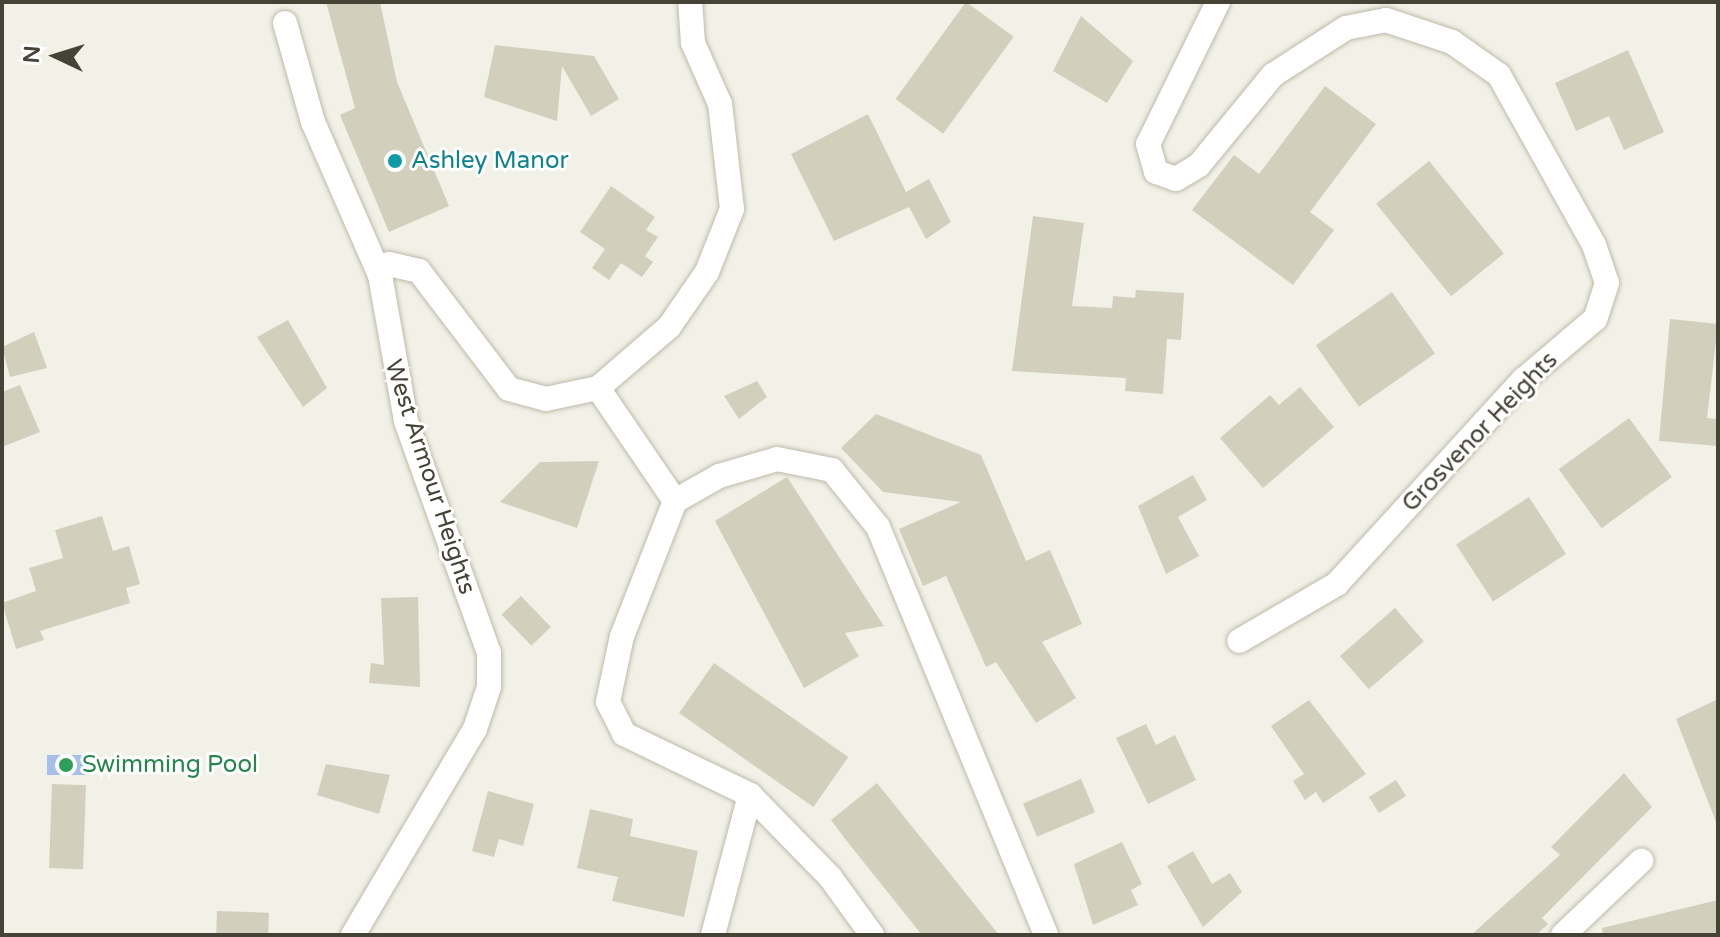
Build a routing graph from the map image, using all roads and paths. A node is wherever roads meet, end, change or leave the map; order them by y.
1 (1218, 2) edge
2 (696, 3) edge
3 (285, 23) dead end
4 (380, 275) junction
5 (598, 388) junction
6 (675, 501) junction
7 (1239, 641) dead end
8 (750, 795) junction
9 (1641, 861) dead end
10 (1587, 925) edge
11 (353, 935) edge
12 (713, 935) edge
13 (872, 935) edge
14 (1046, 935) edge
15 (1563, 935) edge

1 - 7 street, Grosvenor Heights
2 - 5 street
3 - 4 street, West Armour Heights
4 - 5 street
4 - 11 street, West Armour Heights
5 - 6 street
6 - 8 street
6 - 14 street
8 - 12 street
8 - 13 street
9 - 10 street
10 - 15 street

